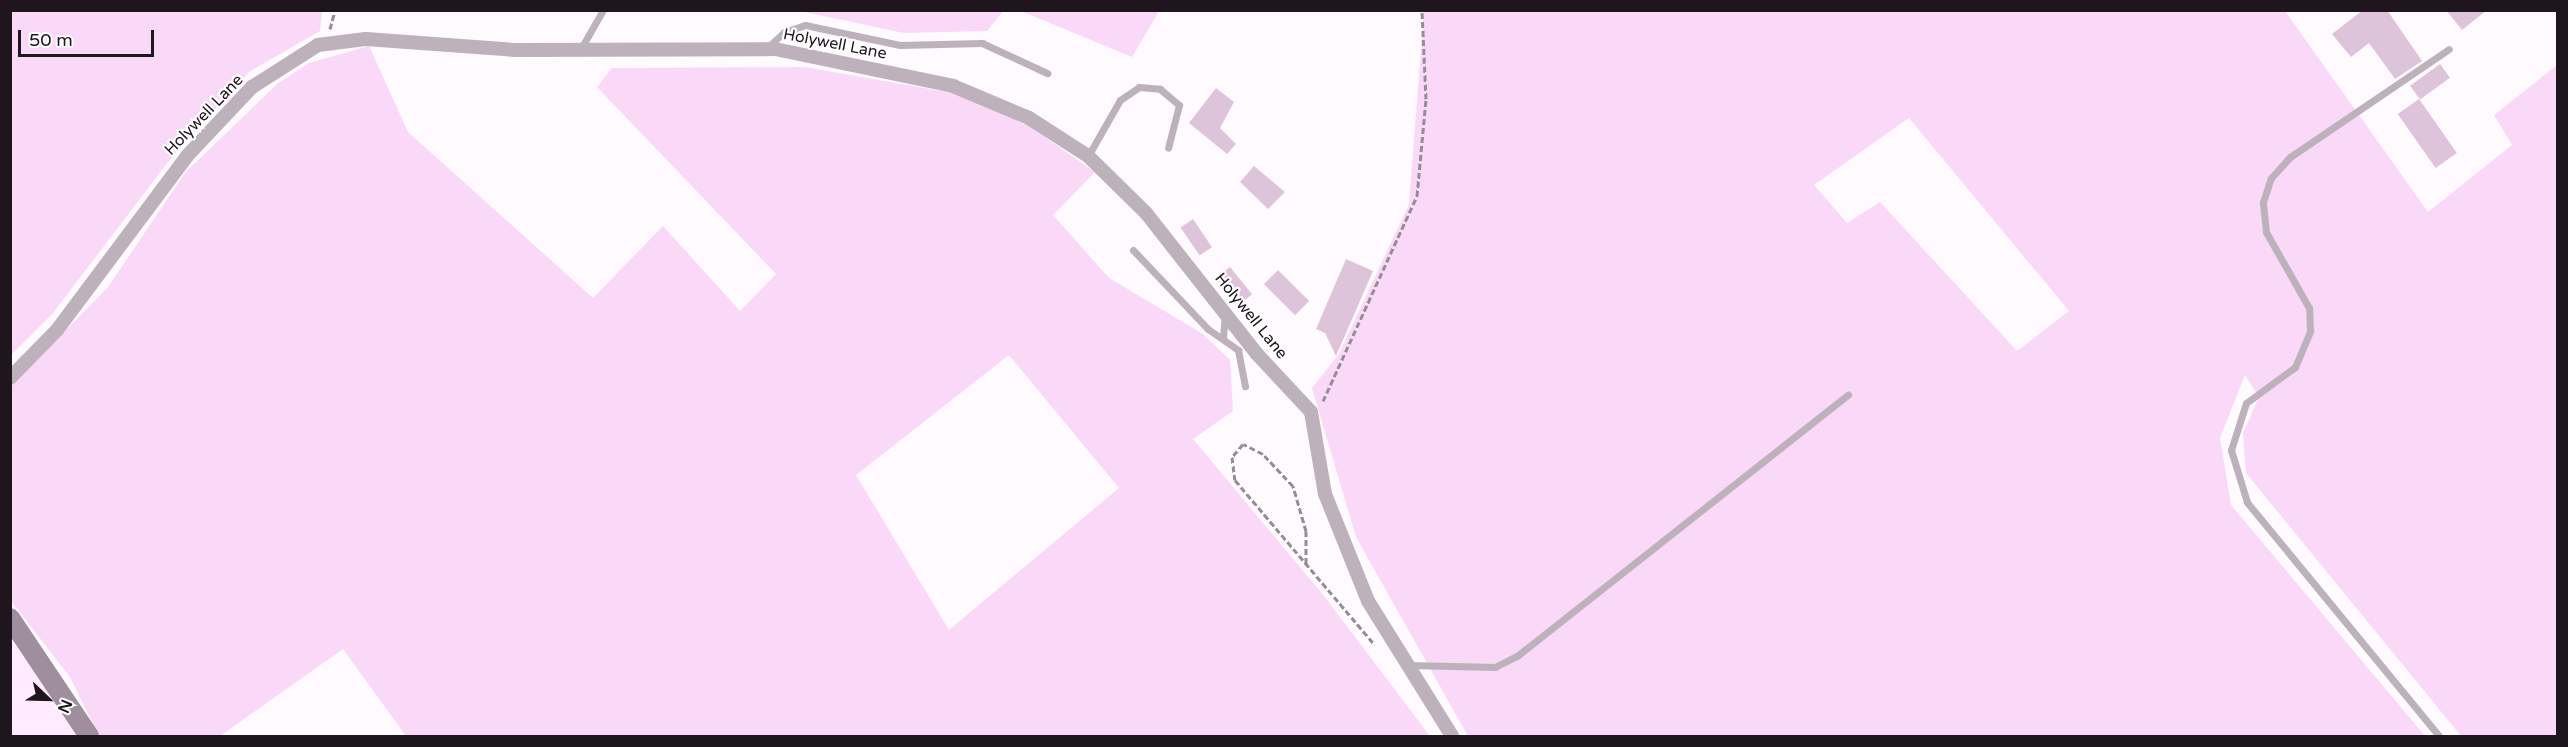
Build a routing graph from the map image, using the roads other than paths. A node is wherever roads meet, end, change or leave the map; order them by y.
1 (603, 10) edge
2 (766, 49) junction
3 (2449, 49) dead end
4 (580, 50) junction
5 (1047, 73) dead end
6 (1168, 148) dead end
7 (1088, 156) junction
8 (1133, 250) dead end
9 (1226, 310) junction
10 (1223, 337) junction
11 (10, 378) edge
12 (1245, 386) dead end
13 (1848, 395) dead end
14 (10, 618) edge
15 (1408, 665) junction
16 (89, 736) edge
17 (1452, 736) edge
18 (2439, 736) edge

1 - 4 lane
2 - 4 street, Holywell Lane
2 - 5 lane
2 - 7 street, Holywell Lane
3 - 18 lane
4 - 11 street, Holywell Lane
6 - 7 lane
7 - 9 street, Holywell Lane
8 - 10 lane
9 - 10 lane
9 - 15 street, Holywell Lane
10 - 12 lane
13 - 15 lane
14 - 16 street
15 - 17 street, Holywell Lane

